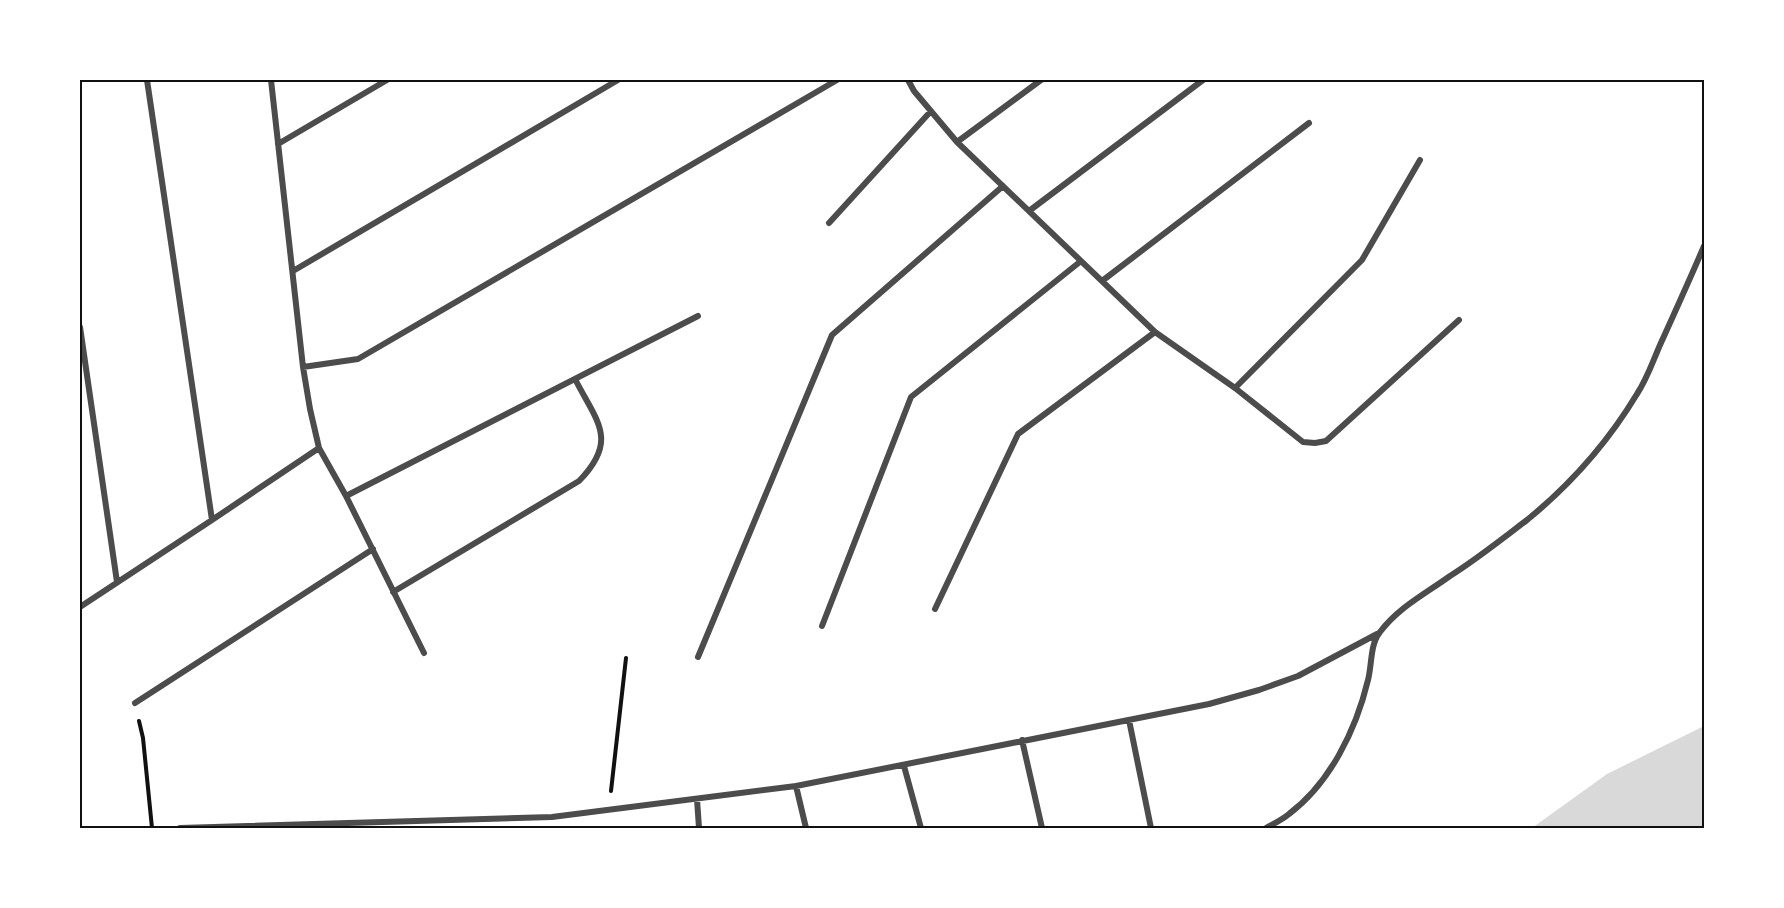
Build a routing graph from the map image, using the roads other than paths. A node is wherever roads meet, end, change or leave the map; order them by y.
1 (147, 80) edge
2 (271, 80) edge
3 (387, 80) edge
4 (618, 80) edge
5 (837, 80) edge
6 (908, 80) edge
7 (1041, 80) edge
8 (1203, 80) edge
9 (931, 111) junction
10 (1310, 123) dead end
11 (957, 142) junction
12 (278, 144) junction
13 (1420, 160) dead end
14 (1003, 186) junction
15 (1029, 211) junction
16 (829, 223) dead end
17 (1704, 246) edge
18 (1081, 261) junction
19 (293, 271) junction
20 (1102, 281) junction
21 (698, 316) dead end
22 (1459, 320) dead end
23 (80, 327) edge
24 (1155, 332) junction
25 (303, 367) junction
26 (575, 378) junction
27 (1235, 388) junction
28 (320, 447) junction
29 (346, 496) junction
30 (212, 520) junction
31 (373, 549) junction
32 (117, 582) junction
33 (393, 592) junction
34 (80, 607) edge
35 (936, 609) dead end
36 (822, 626) dead end
37 (1377, 634) junction
38 (424, 653) dead end
39 (698, 657) dead end
40 (135, 703) dead end
41 (1129, 720) junction
42 (1022, 740) junction
43 (904, 765) junction
44 (796, 786) junction
45 (697, 799) junction
46 (365, 826) edge
47 (180, 828) edge
48 (699, 828) edge
49 (806, 828) edge
50 (921, 828) edge
51 (1042, 828) edge
52 (1151, 828) edge
53 (1266, 828) edge

1 - 30 street
2 - 12 street
3 - 12 street
4 - 19 street
5 - 25 street
6 - 9 street
7 - 11 street
8 - 15 street
9 - 11 street
9 - 16 street
10 - 20 street
11 - 14 street
12 - 19 street
13 - 27 street
14 - 15 street
14 - 39 street
15 - 18 street
17 - 37 street
18 - 20 street
18 - 36 street
19 - 25 street
20 - 24 street
21 - 26 street
22 - 27 street
23 - 32 street
24 - 27 street
24 - 35 street
25 - 28 street
26 - 29 street
26 - 33 street
28 - 29 street
28 - 30 street
29 - 31 street
30 - 32 street
31 - 33 street
31 - 40 street
32 - 34 street
33 - 38 street
37 - 41 street
37 - 53 street
41 - 42 street
41 - 52 street
42 - 43 street
42 - 51 street
43 - 44 street
43 - 50 street
44 - 45 street
44 - 49 street
45 - 46 street
45 - 48 street
46 - 47 street

